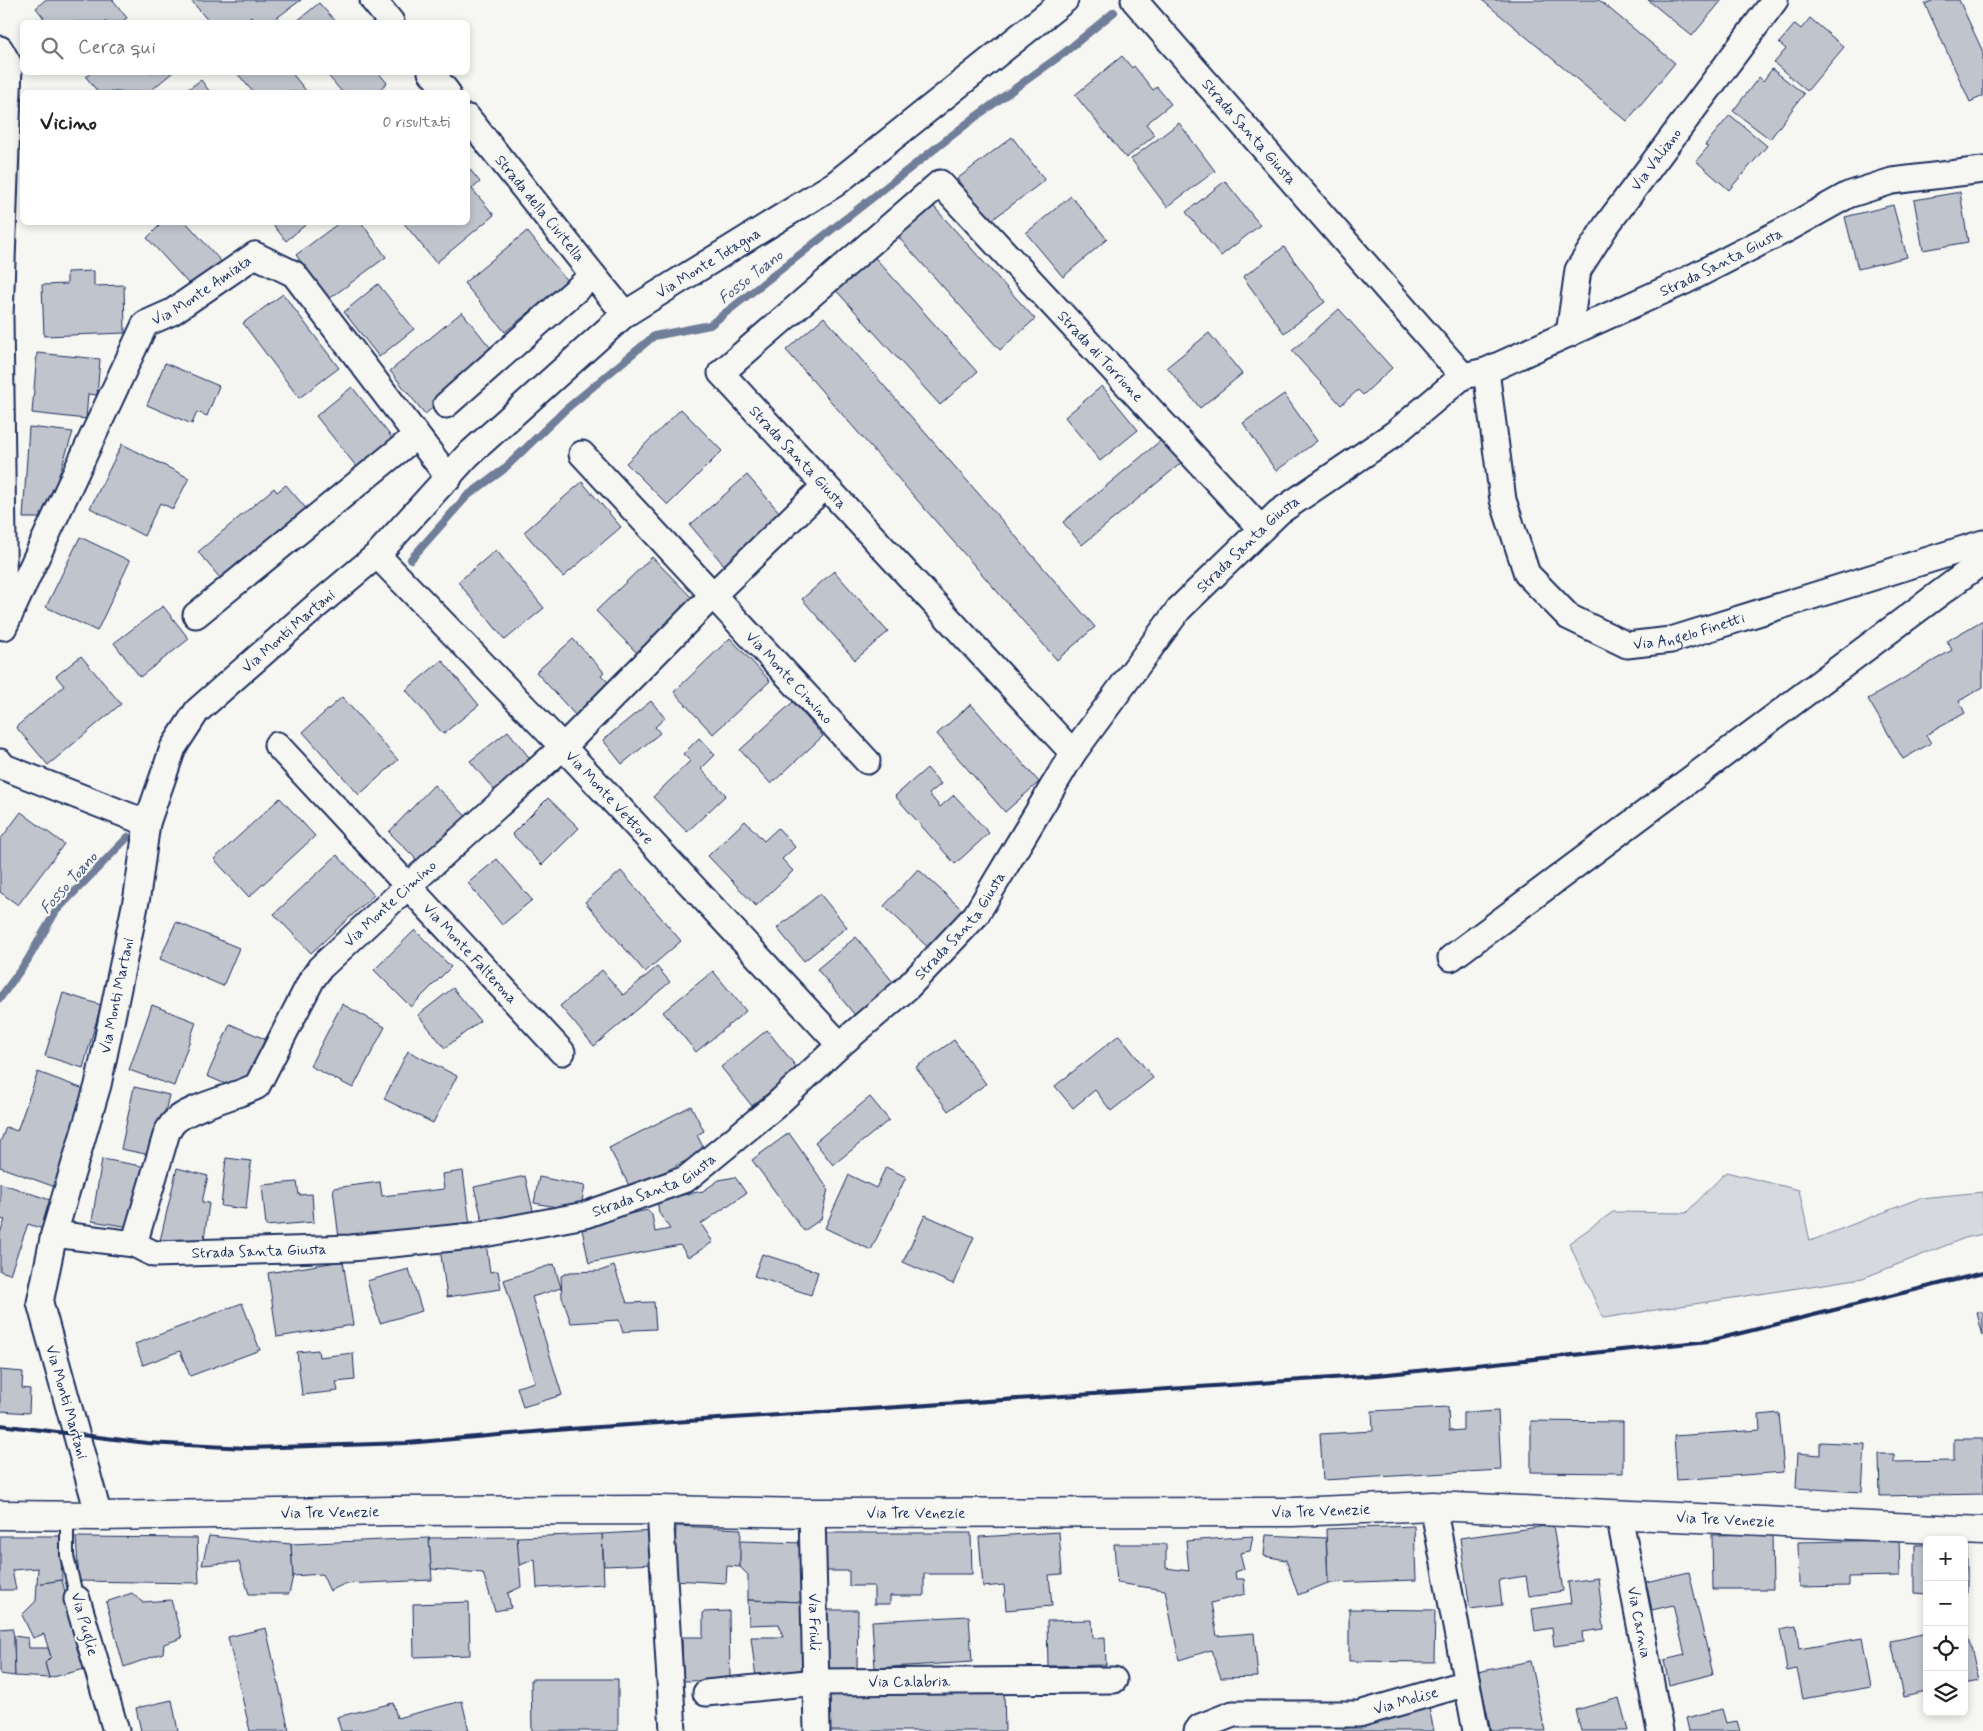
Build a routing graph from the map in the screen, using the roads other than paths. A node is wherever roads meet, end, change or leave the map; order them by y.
1 (373, 0) edge
2 (1065, 0) edge
3 (1134, 0) edge
4 (1775, 0) edge
5 (389, 20) edge
6 (0, 49) edge
7 (433, 75) edge
8 (445, 90) edge
9 (470, 121) edge
10 (1983, 170) edge
11 (940, 182) joint
12 (593, 275) junction
13 (625, 314) junction
14 (1568, 334) junction
15 (1475, 374) junction
16 (446, 405) dead end
17 (416, 436) junction
18 (582, 454) dead end
19 (449, 478) junction
20 (825, 486) junction
21 (1261, 529) junction
22 (1983, 543) edge
23 (377, 554) junction
24 (1983, 561) edge
25 (713, 595) junction
26 (196, 615) dead end
27 (2, 632) edge
28 (277, 745) dead end
29 (563, 747) junction
30 (1073, 753) junction
31 (867, 761) dead end
32 (0, 762) edge
33 (147, 823) junction
34 (408, 886) junction
35 (1451, 958) dead end
36 (840, 1045) junction
37 (562, 1052) dead end
38 (54, 1234) junction
39 (134, 1244) junction
40 (1434, 1506) junction
41 (660, 1510) junction
42 (812, 1513) junction
43 (1619, 1514) junction
44 (0, 1515) edge
45 (67, 1515) junction
46 (99, 1516) junction
47 (1983, 1531) edge
48 (77, 1599) joint
49 (1114, 1680) dead end
50 (817, 1682) junction
51 (1467, 1683) junction
52 (706, 1693) dead end
53 (116, 1731) edge
54 (673, 1731) edge
55 (817, 1731) edge
56 (1197, 1731) edge
57 (1476, 1731) edge
58 (1660, 1731) edge

1 - 5 street
2 - 13 street, Via Monte Totagna
3 - 15 street, Strada Santa Giusta
4 - 14 street, Via Valiano
6 - 27 street
7 - 8 street
9 - 12 street, Strada della Civitella
10 - 14 street, Strada Santa Giusta
11 - 20 street, Strada Santa Giusta
11 - 21 street, Strada di Torrione
12 - 13 street, Strada della Civitella
12 - 16 street, Strada della Civitella
13 - 19 street, Via Monte Totagna
14 - 15 street, Strada Santa Giusta
15 - 21 street, Strada Santa Giusta
15 - 22 street, Via Angelo Finetti
17 - 19 street, Via Monte Amiata
17 - 26 street
17 - 27 street, Via Monte Amiata
18 - 25 street, Via Monte Cimino
19 - 23 street, Via Monte Totagna
20 - 25 street, Via Monte Cimino
20 - 30 street, Strada Santa Giusta
21 - 30 street, Strada Santa Giusta
23 - 29 street, Via Monte Vettore
23 - 33 street, Via Monti Martani
24 - 35 street
25 - 29 street, Via Monte Cimino
25 - 31 street, Via Monte Cimino
28 - 34 street, Via Monte Falterona
29 - 34 street, Via Monte Cimino
29 - 36 street, Via Monte Vettore
30 - 36 street, Strada Santa Giusta
32 - 33 street
33 - 38 street, Via Monti Martani
34 - 37 street, Via Monte Falterona
34 - 39 street, Via Monte Cimino
36 - 39 street, Strada Santa Giusta
38 - 39 street, Strada Santa Giusta
38 - 46 street, Via Monti Martani
40 - 42 main road, Via Tre Venezie
40 - 43 main road, Via Tre Venezie
40 - 51 street
41 - 42 main road, Via Tre Venezie
41 - 46 main road, Via Tre Venezie
41 - 54 street
42 - 50 street, Via Friuli
43 - 47 main road, Via Tre Venezie
43 - 58 street, Via Carnia
44 - 45 main road, Via Tre Venezie
45 - 46 main road, Via Tre Venezie
45 - 48 lane, Via Puglie
48 - 53 street, Via Puglie
49 - 50 street, Via Calabria
50 - 52 street, Via Calabria
50 - 55 street, Via Friuli
51 - 56 street, Via Molise
51 - 57 street

